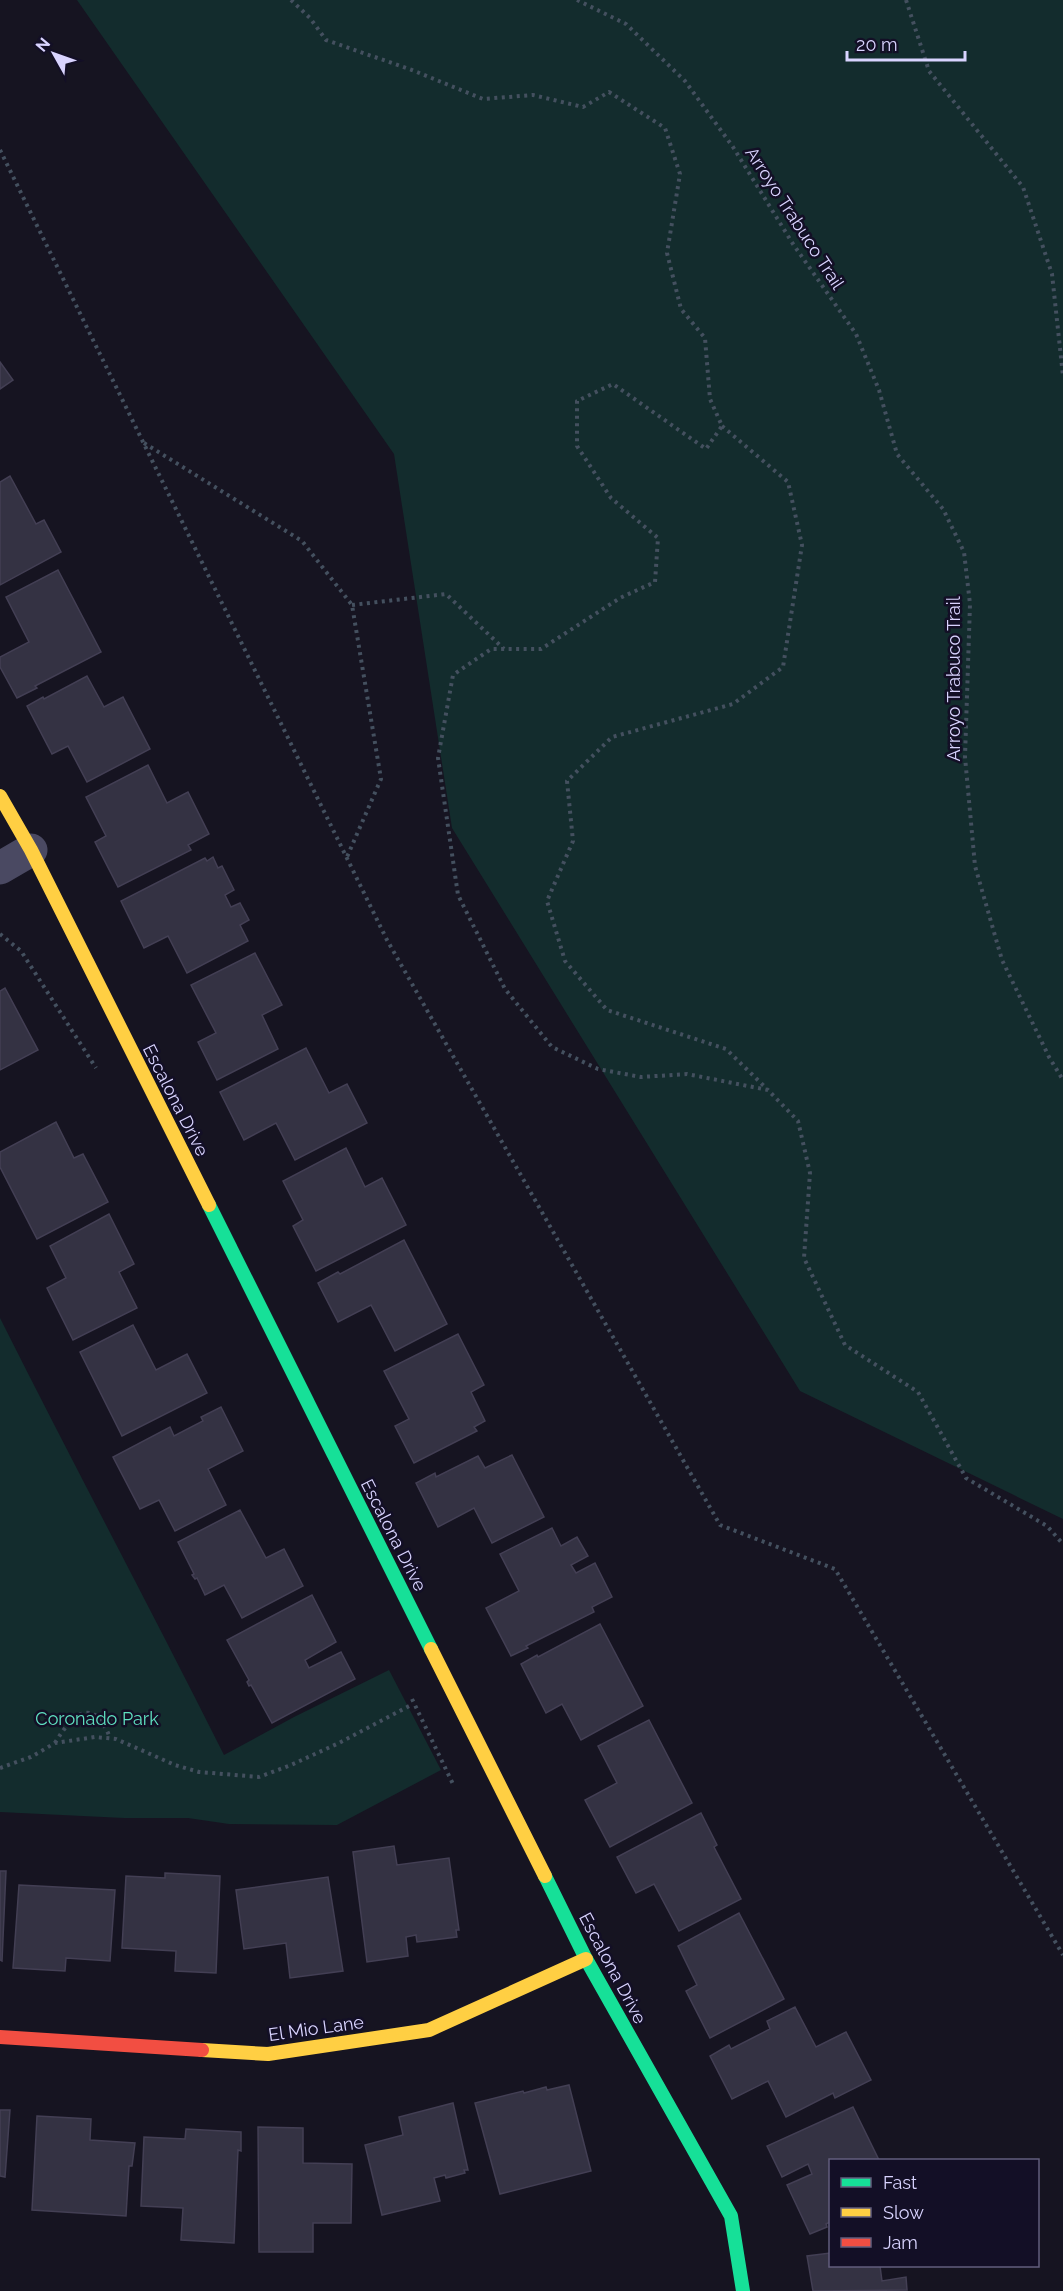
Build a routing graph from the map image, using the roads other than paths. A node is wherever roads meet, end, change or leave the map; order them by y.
1 (0, 796) edge
2 (31, 850) junction
3 (0, 868) edge
4 (586, 1959) junction
5 (0, 2037) edge
6 (743, 2291) edge

1 - 2 street, Escalona Drive
2 - 3 street
2 - 4 street, Escalona Drive
4 - 5 street, El Mio Lane
4 - 6 street, Escalona Drive

